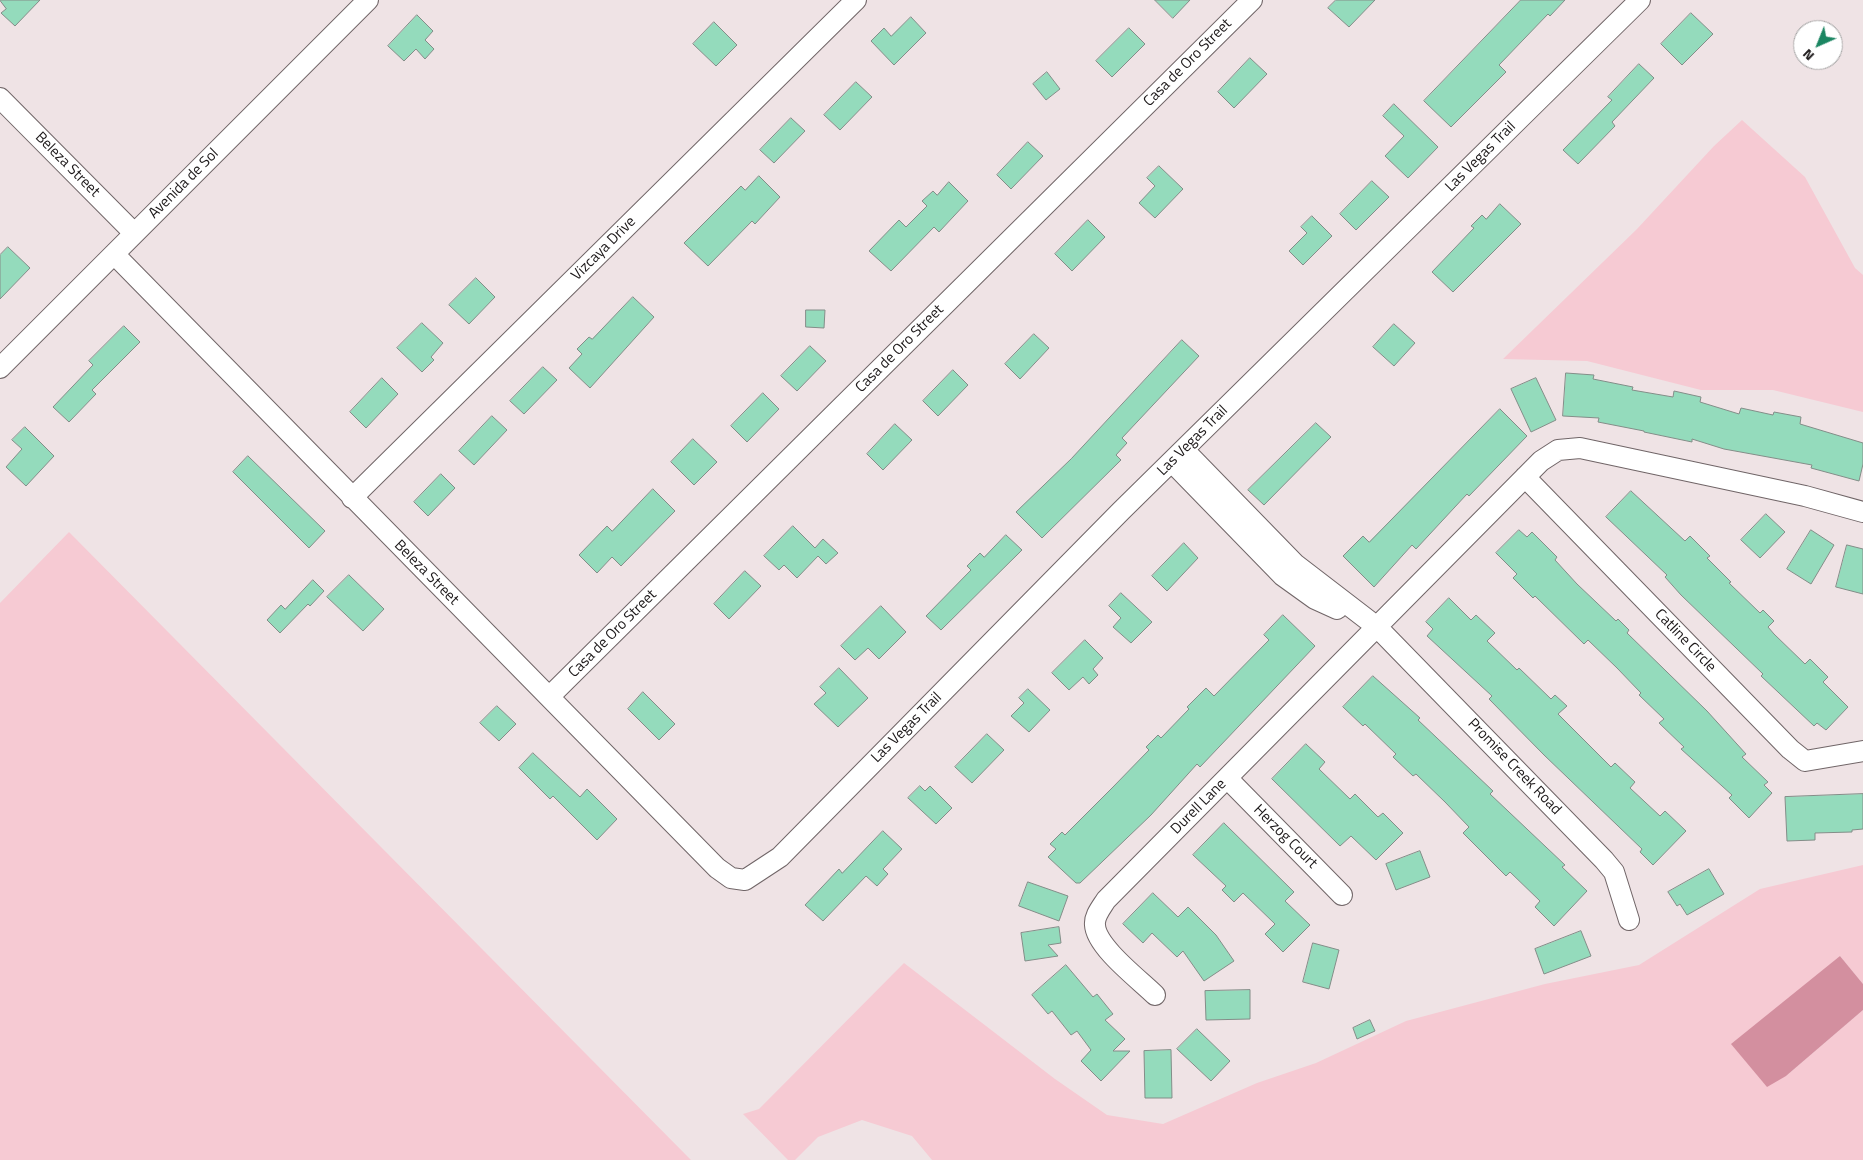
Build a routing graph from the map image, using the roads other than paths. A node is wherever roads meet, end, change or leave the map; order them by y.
1 (856, 0) edge
2 (1252, 0) edge
3 (1640, 0) edge
4 (361, 2) edge
5 (0, 98) edge
6 (134, 233) junction
7 (114, 254) junction
8 (0, 368) edge
9 (1178, 456) junction
10 (1526, 477) junction
11 (352, 498) junction
12 (1863, 512) edge
13 (1377, 627) junction
14 (549, 698) junction
15 (1863, 751) edge
16 (1227, 778) junction
17 (746, 880) joint
18 (1342, 895) dead end
19 (1629, 920) dead end
20 (1156, 995) dead end

1 - 11 street, Vizcaya Drive
2 - 14 street, Casa de Oro Street
3 - 9 street, Las Vegas Trail
4 - 6 street, Avenida de Sol
5 - 6 street, Beleza Street
6 - 7 street, Avenida de Sol
7 - 8 street, Avenida de Sol
7 - 11 street, Beleza Street
9 - 13 street, Promise Creek Road
9 - 17 street, Las Vegas Trail
10 - 12 street
10 - 13 street
10 - 15 street, Catline Circle
11 - 14 street, Beleza Street
13 - 16 street, Durell Lane
13 - 19 street, Promise Creek Road
14 - 17 street, Beleza Street
16 - 18 street, Herzog Court
16 - 20 street, Durell Lane

